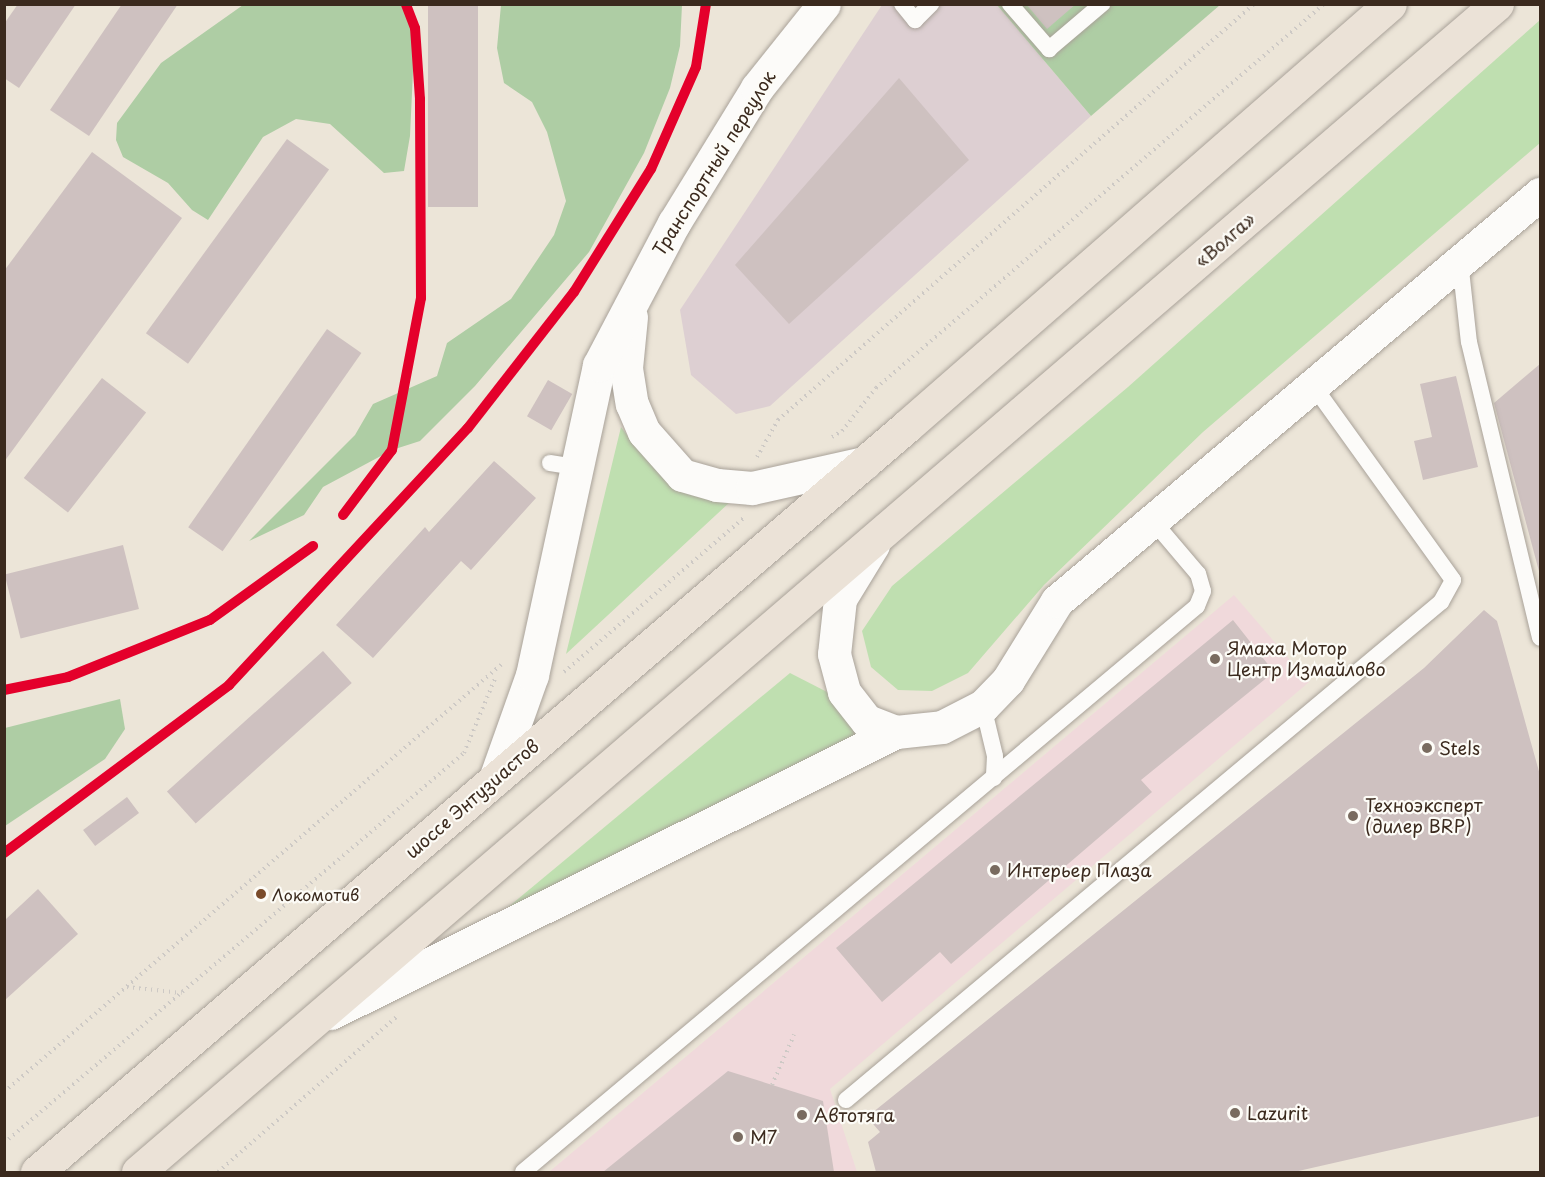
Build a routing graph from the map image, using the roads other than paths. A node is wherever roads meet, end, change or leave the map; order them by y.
1 (824, 4) edge
2 (902, 4) edge
3 (932, 4) edge
4 (1010, 4) edge
5 (1102, 4) edge
6 (1390, 4) edge
7 (1497, 4) edge
8 (1540, 194) edge
9 (1460, 261) junction
10 (634, 283) junction
11 (1313, 385) junction
12 (864, 463) junction
13 (1153, 521) junction
14 (873, 545) junction
15 (1540, 638) edge
16 (983, 706) junction
17 (896, 732) junction
18 (994, 778) junction
19 (495, 779) junction
20 (314, 1022) junction
21 (846, 1100) dead end
22 (37, 1173) edge
23 (138, 1173) edge
24 (523, 1173) edge

1 - 10 street, Транспортный переулок
2 - 3 lane
4 - 5 lane
6 - 12 highway, шоссе Энтузиастов
7 - 14 highway, «Волга»
8 - 9 street
9 - 11 street
9 - 15 lane
10 - 12 street
10 - 19 street, Транспортный переулок
11 - 13 street
11 - 21 lane
12 - 19 highway, шоссе Энтузиастов
13 - 16 street
13 - 18 lane
14 - 17 street
14 - 20 highway
16 - 17 street
16 - 18 lane
17 - 20 street
18 - 24 lane
19 - 22 highway, шоссе Энтузиастов
20 - 23 highway

